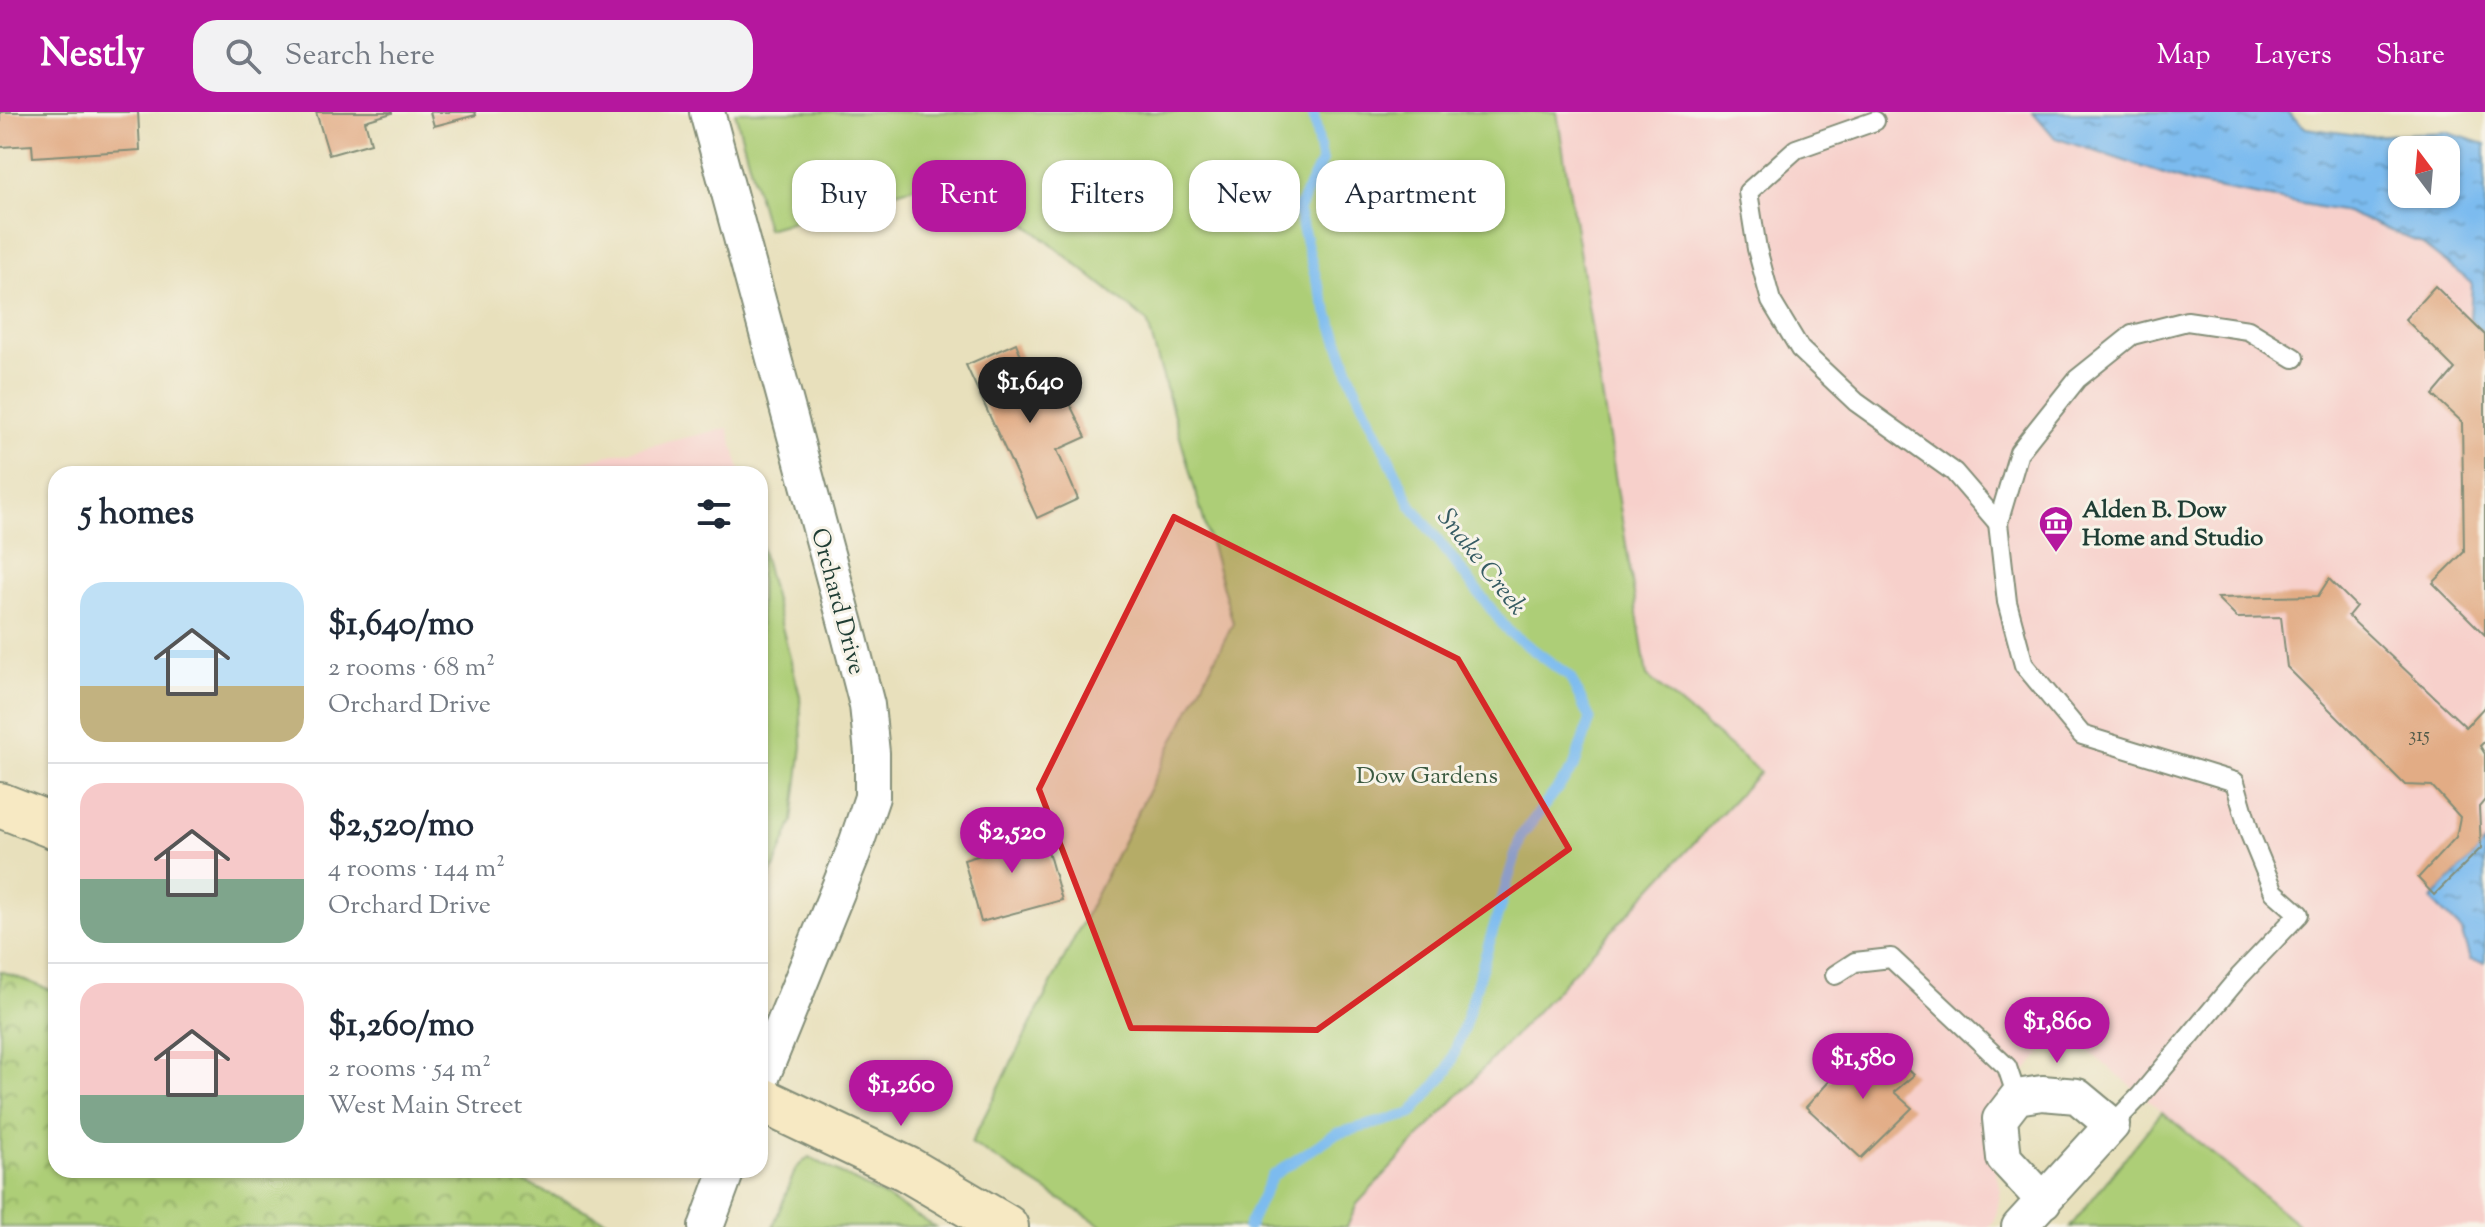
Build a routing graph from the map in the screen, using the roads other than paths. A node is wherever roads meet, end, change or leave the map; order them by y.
1 (707, 112) edge
2 (1875, 121) dead end
3 (2294, 358) dead end
4 (1998, 523) junction
5 (0, 805) edge
6 (48, 824) edge
7 (1835, 975) dead end
8 (768, 1062) edge
9 (2017, 1097) junction
10 (768, 1103) edge
11 (2112, 1125) junction
12 (724, 1178) edge
13 (2044, 1201) junction
14 (706, 1227) edge
15 (1006, 1227) edge
16 (2019, 1227) edge

1 - 8 street, Orchard Drive
2 - 4 lane
3 - 4 lane
4 - 11 lane
5 - 6 street
7 - 9 lane
9 - 11 street
9 - 13 street
10 - 15 street
11 - 13 street
12 - 14 street
13 - 16 street

